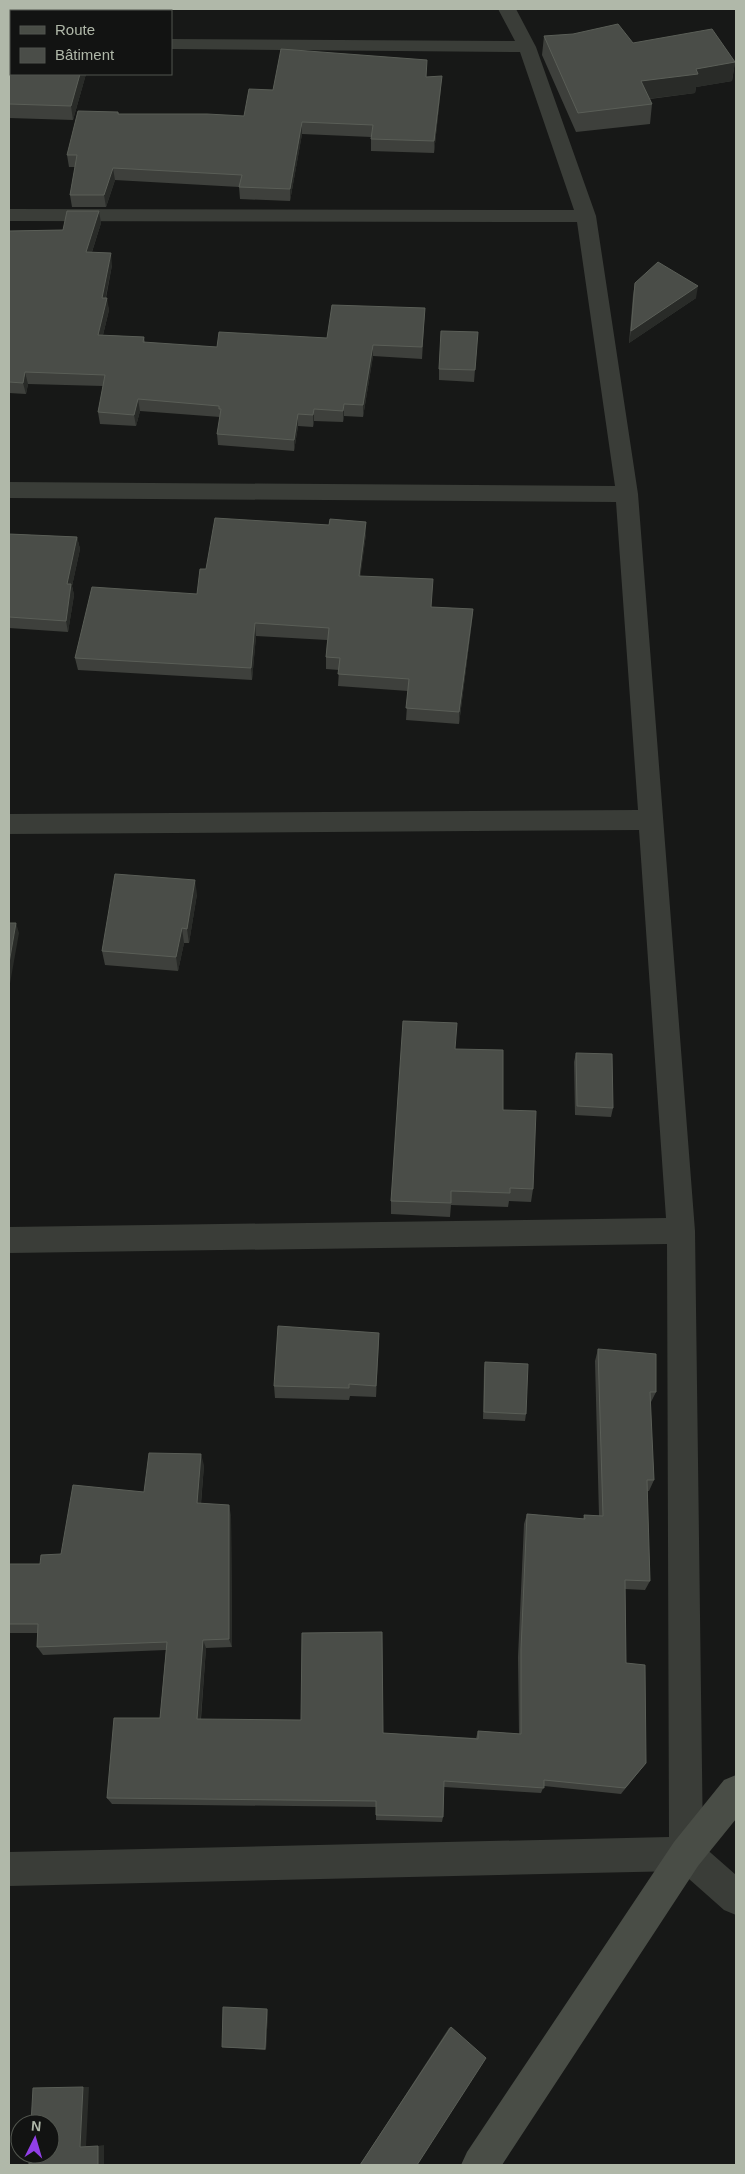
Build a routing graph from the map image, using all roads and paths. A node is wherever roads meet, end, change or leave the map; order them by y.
1 (507, 9) edge
2 (172, 44) edge
3 (527, 47) junction
4 (9, 215) edge
5 (586, 216) junction
6 (9, 490) edge
7 (627, 494) junction
8 (651, 820) junction
9 (9, 824) edge
10 (681, 1231) junction
11 (9, 1240) edge
12 (736, 1792) edge
13 (686, 1854) junction
14 (9, 1869) edge
15 (736, 1898) edge
16 (480, 2165) edge

1 - 3 street
2 - 3 street
3 - 5 street
4 - 5 street
5 - 7 street
6 - 7 street
7 - 8 street
8 - 9 street
8 - 10 street
10 - 11 street
10 - 13 street
12 - 13 main road
13 - 14 street
13 - 15 street
13 - 16 main road

